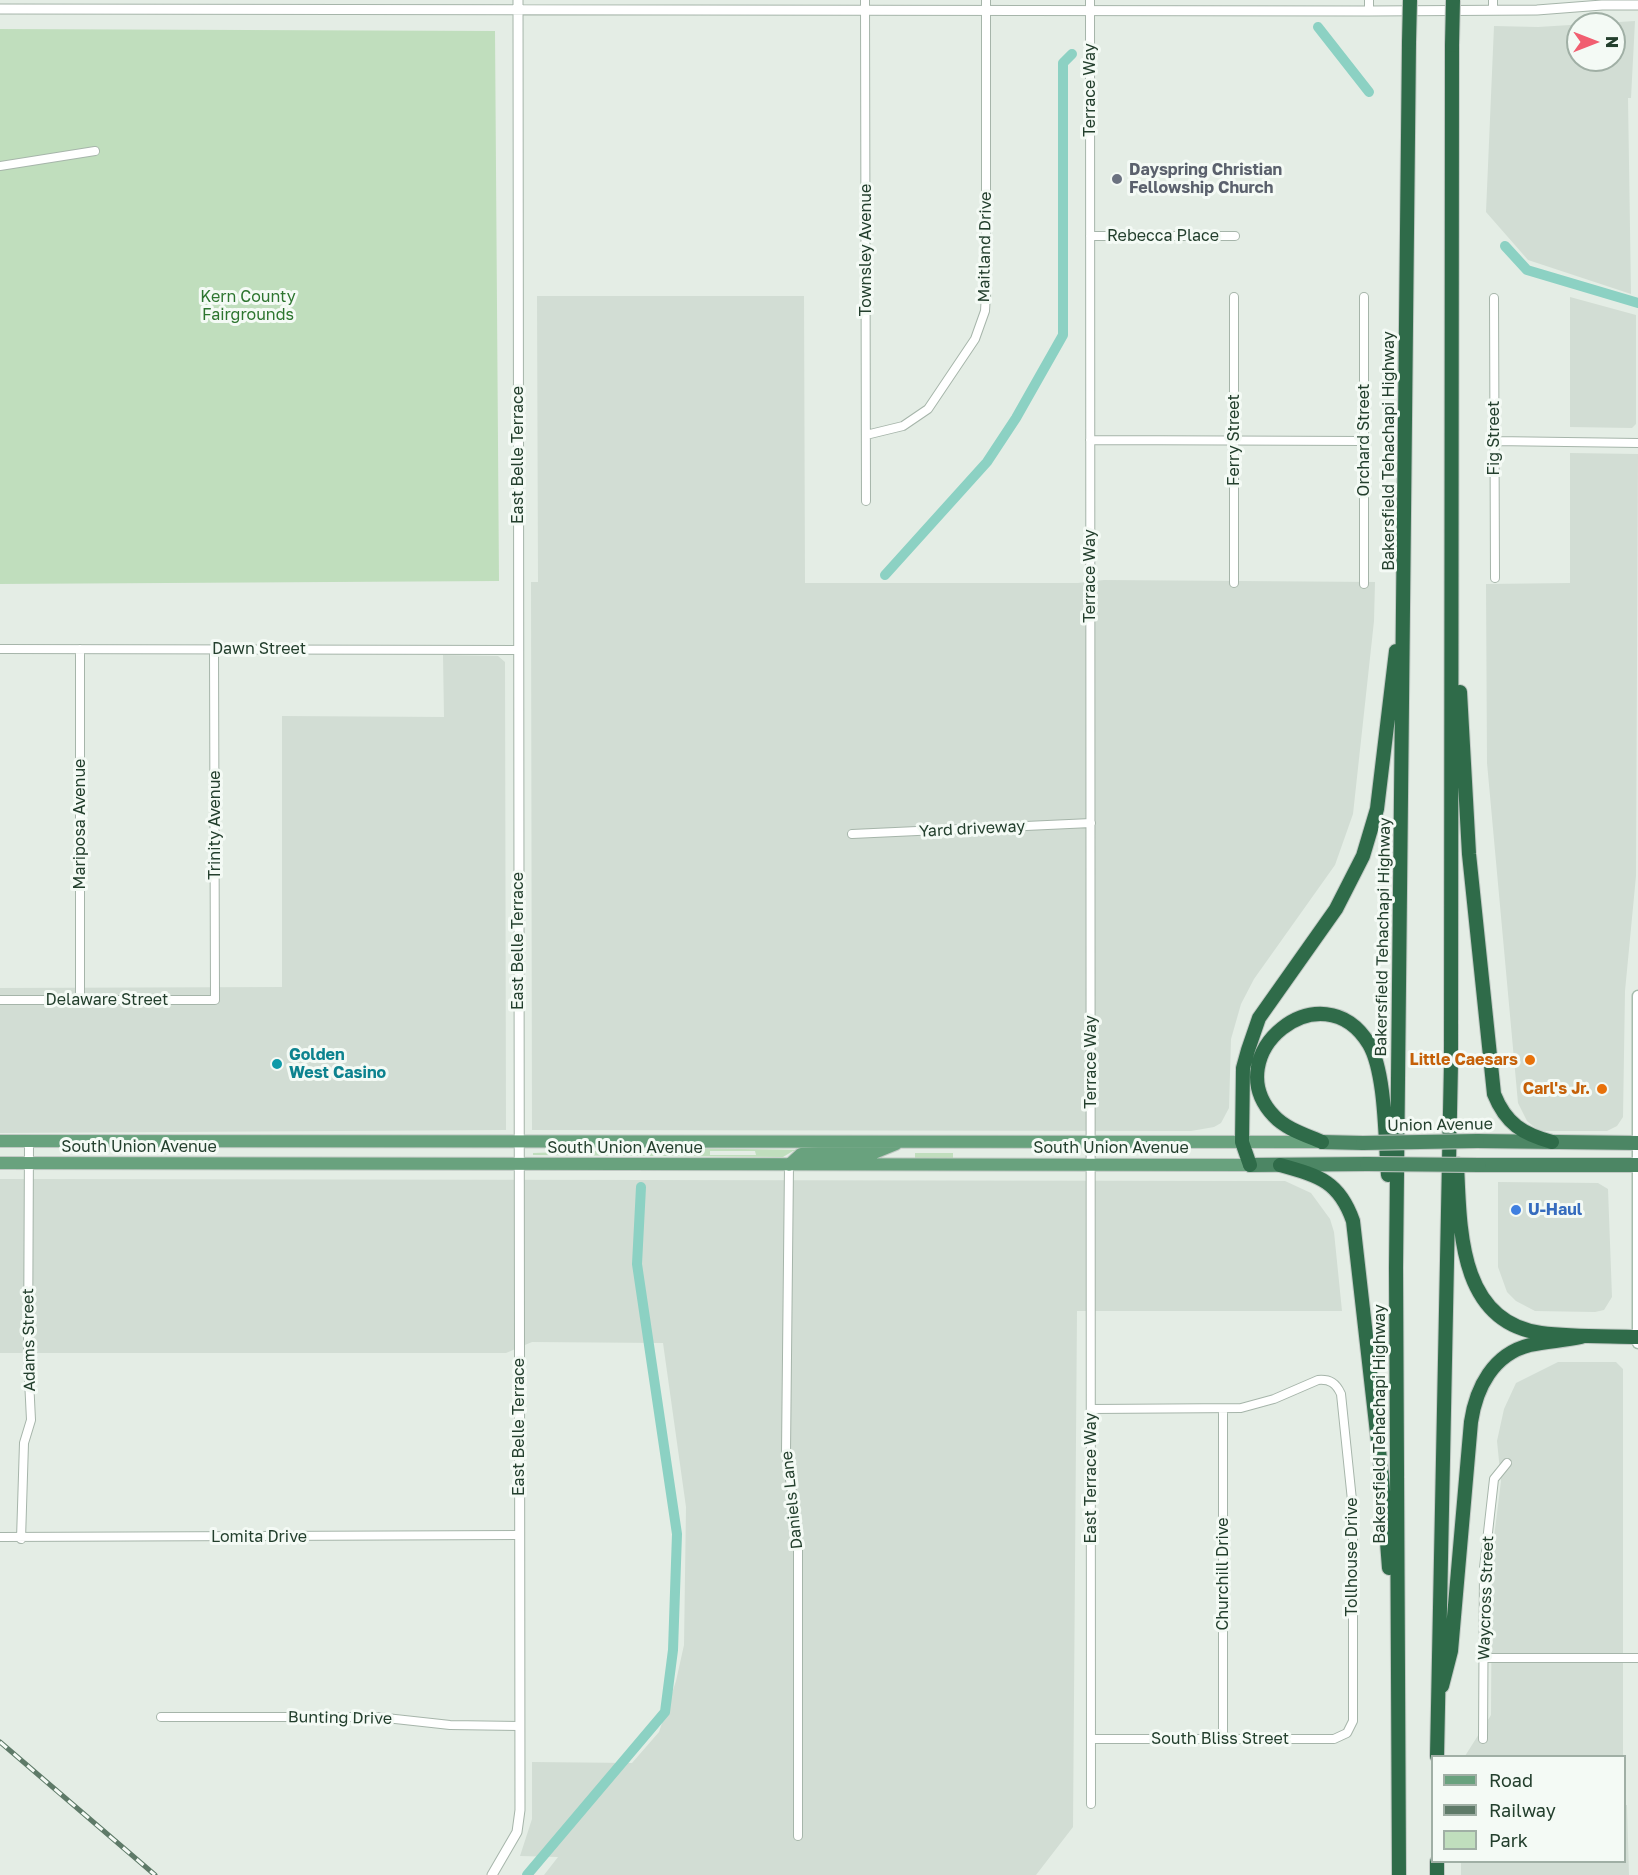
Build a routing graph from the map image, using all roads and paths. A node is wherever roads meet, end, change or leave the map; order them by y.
1 (1090, 0) edge
2 (1369, 0) edge
3 (1410, 0) edge
4 (1453, 0) edge
5 (518, 5) edge
6 (865, 5) edge
7 (986, 5) edge
8 (1493, 5) edge
9 (1638, 5) edge
10 (0, 9) edge
11 (1090, 10) junction
12 (1369, 11) junction
13 (95, 151) dead end
14 (0, 166) edge
15 (1090, 236) junction
16 (1235, 236) dead end
17 (1234, 297) dead end
18 (1364, 297) dead end
19 (1494, 298) dead end
20 (866, 435) junction
21 (1090, 440) junction
22 (1234, 440) junction
23 (1364, 441) junction
24 (1494, 441) junction
25 (1638, 443) edge
26 (866, 501) dead end
27 (1405, 577) junction
28 (1495, 578) dead end
29 (1234, 583) dead end
30 (1364, 584) dead end
31 (1452, 584) junction
32 (0, 649) edge
33 (80, 649) junction
34 (214, 649) junction
35 (518, 650) junction
36 (1091, 824) junction
37 (852, 834) dead end
38 (1638, 996) edge
39 (0, 1000) edge
40 (80, 1000) junction
41 (215, 1000) joint
42 (1451, 1063) junction
43 (0, 1141) edge
44 (29, 1141) junction
45 (519, 1141) junction
46 (900, 1142) junction
47 (1242, 1142) junction
48 (1322, 1142) junction
49 (1552, 1142) junction
50 (1637, 1143) edge
51 (1091, 1153) junction
52 (0, 1163) edge
53 (29, 1163) junction
54 (519, 1164) junction
55 (789, 1165) junction
56 (1250, 1165) junction
57 (1280, 1165) junction
58 (1637, 1165) edge
59 (1396, 1267) junction
60 (1581, 1336) junction
61 (1638, 1337) edge
62 (1638, 1343) edge
63 (1091, 1409) junction
64 (1223, 1409) junction
65 (1507, 1463) dead end
66 (519, 1535) junction
67 (0, 1537) edge
68 (21, 1539) junction
69 (1483, 1658) junction
70 (1638, 1658) edge
71 (1398, 1692) junction
72 (1436, 1710) junction
73 (161, 1717) dead end
74 (519, 1726) junction
75 (1347, 1732) joint
76 (1091, 1738) junction
77 (1223, 1739) junction
78 (1483, 1739) dead end
79 (1437, 1755) edge
80 (1091, 1804) dead end
81 (798, 1836) dead end
82 (492, 1875) edge
83 (1399, 1875) edge

1 - 11 street, Terrace Way
2 - 12 street
3 - 27 highway, Bakersfield Tehachapi Highway, bridge
4 - 31 highway, bridge
5 - 6 street
5 - 10 street
5 - 35 street, East Belle Terrace
6 - 7 street
6 - 20 street, Townsley Avenue
7 - 11 street
7 - 20 street, Maitland Drive
8 - 9 street
8 - 12 street
11 - 12 street
11 - 15 street, Terrace Way
13 - 14 street
15 - 16 street, Rebecca Place
15 - 21 street, Terrace Way
17 - 22 street, Ferry Street
18 - 23 street, Orchard Street
19 - 24 street, Fig Street
20 - 26 street, Townsley Avenue
21 - 22 street
21 - 36 street, Terrace Way
22 - 23 street
22 - 29 street, Ferry Street
23 - 30 street, Orchard Street
24 - 25 street
24 - 28 street, Fig Street
27 - 47 highway
27 - 59 highway, Bakersfield Tehachapi Highway
31 - 42 highway
31 - 49 highway
32 - 33 street, Dawn Street
33 - 34 street, Dawn Street
33 - 40 street, Mariposa Avenue
34 - 35 street, Dawn Street
34 - 41 street, Trinity Avenue
35 - 45 street, East Belle Terrace
36 - 37 street, Yard driveway
36 - 51 street, Terrace Way
38 - 50 main road
39 - 40 street, Delaware Street
40 - 41 street, Delaware Street
42 - 60 highway
42 - 72 highway
43 - 44 main road, South Union Avenue
44 - 45 main road, South Union Avenue
44 - 53 street, Adams Street
45 - 46 main road, South Union Avenue
45 - 54 street, East Belle Terrace
46 - 51 main road, South Union Avenue
46 - 55 main road
47 - 48 main road, Union Avenue
47 - 51 main road, South Union Avenue
47 - 56 highway
48 - 49 highway, Union Avenue, bridge
48 - 59 highway
49 - 50 highway, Union Avenue
50 - 58 main road
51 - 55 main road, South Union Avenue
51 - 56 main road, South Union Avenue
51 - 63 street, East Terrace Way
52 - 53 main road, South Union Avenue
53 - 54 main road, South Union Avenue
53 - 68 street, Adams Street
54 - 55 main road, South Union Avenue
54 - 66 street, East Belle Terrace
55 - 81 street, Daniels Lane
56 - 57 highway
57 - 58 highway, bridge
57 - 71 highway
58 - 61 main road
59 - 71 highway, Bakersfield Tehachapi Highway
60 - 61 highway
60 - 72 highway
61 - 62 main road
63 - 64 street
63 - 76 street, East Terrace Way
64 - 75 street, Tollhouse Drive
64 - 77 street, Churchill Drive
65 - 69 street, Waycross Street
66 - 68 street, Lomita Drive
66 - 74 street, East Belle Terrace
67 - 68 street, Lomita Drive
69 - 70 street
69 - 78 street, Waycross Street
71 - 83 highway, Bakersfield Tehachapi Highway
72 - 79 highway
73 - 74 street, Bunting Drive
74 - 82 street, East Belle Terrace
75 - 77 street, South Bliss Street
76 - 77 street, South Bliss Street
76 - 80 street, East Terrace Way

